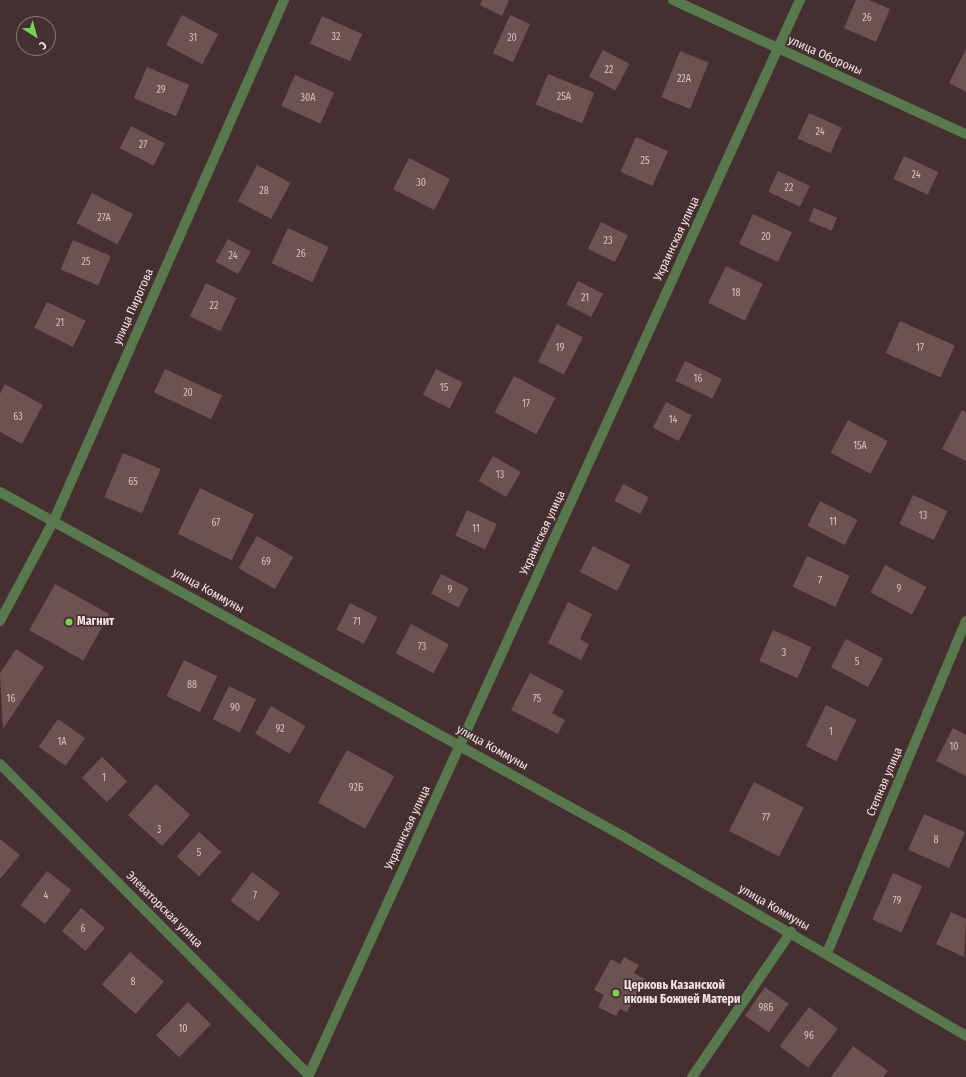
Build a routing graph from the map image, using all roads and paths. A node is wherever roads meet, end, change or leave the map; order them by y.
1 (284, 0) edge
2 (673, 0) edge
3 (800, 0) edge
4 (778, 49) junction
5 (966, 134) edge
6 (0, 492) edge
7 (54, 520) junction
8 (0, 621) edge
9 (966, 621) edge
10 (460, 746) junction
11 (0, 764) edge
12 (791, 932) junction
13 (827, 953) junction
14 (966, 1036) edge
15 (308, 1076) edge
16 (692, 1077) edge

1 - 7 street, улица Пирогова
2 - 4 street, улица Обороны
3 - 4 street, Украинская улица
4 - 5 street, улица Обороны
4 - 10 street, Украинская улица
6 - 7 street, улица Коммуны
7 - 8 street, улица Пирогова
7 - 10 street, улица Коммуны
9 - 13 street, Степная улица
10 - 12 street, улица Коммуны
10 - 15 street, Украинская улица
11 - 15 street, Элеваторская улица
12 - 13 street, улица Коммуны
12 - 16 street
13 - 14 street, улица Коммуны

